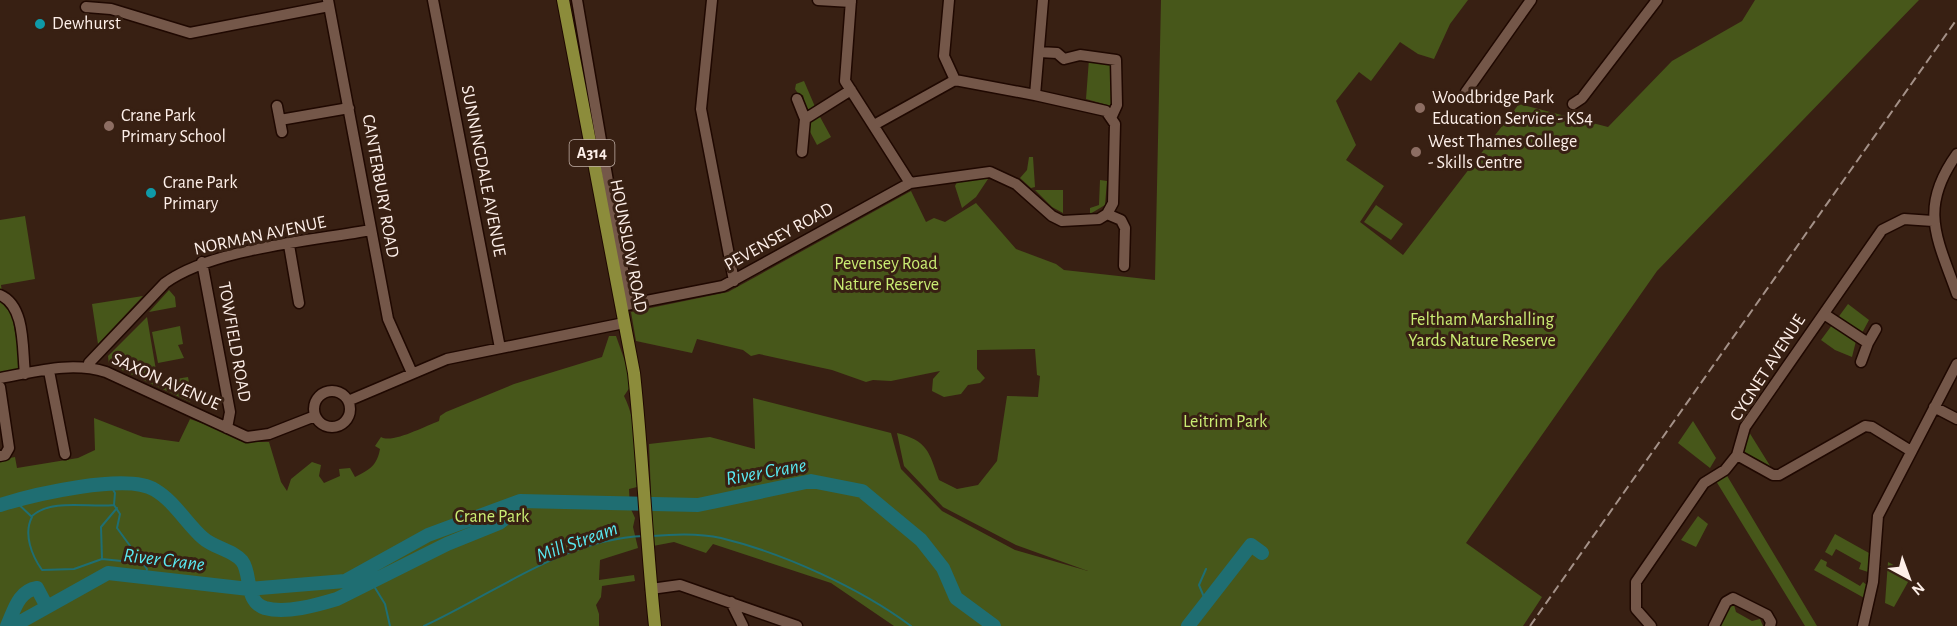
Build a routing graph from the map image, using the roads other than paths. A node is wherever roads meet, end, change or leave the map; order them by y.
1 (433, 0) edge
2 (563, 0) edge
3 (578, 0) edge
4 (712, 0) edge
5 (818, 0) edge
6 (949, 0) edge
7 (1043, 0) edge
8 (1531, 0) edge
9 (1657, 0) edge
10 (851, 1) edge
11 (329, 3) edge
12 (86, 7) dead end
13 (1039, 52) junction
14 (955, 80) junction
15 (851, 90) junction
16 (1466, 92) dead end
17 (1035, 95) junction
18 (798, 99) dead end
19 (1573, 104) dead end
20 (277, 106) dead end
21 (349, 108) junction
22 (1112, 116) junction
23 (805, 119) junction
24 (280, 120) junction
25 (874, 124) junction
26 (282, 132) dead end
27 (802, 152) dead end
28 (1957, 154) edge
29 (910, 183) junction
30 (1107, 214) junction
31 (1933, 221) junction
32 (371, 230) junction
33 (289, 245) junction
34 (202, 262) junction
35 (1124, 266) dead end
36 (734, 281) junction
37 (1957, 294) edge
38 (0, 295) edge
39 (299, 303) dead end
40 (625, 305) junction
41 (1824, 314) junction
42 (624, 323) junction
43 (1876, 328) dead end
44 (1868, 343) junction
45 (500, 348) junction
46 (1861, 362) dead end
47 (1957, 364) edge
48 (88, 366) junction
49 (49, 371) junction
50 (412, 373) junction
51 (26, 374) junction
52 (0, 378) edge
53 (0, 387) edge
54 (348, 401) junction
55 (1934, 407) junction
56 (315, 416) junction
57 (1957, 419) edge
58 (227, 428) junction
59 (1911, 451) junction
60 (65, 454) dead end
61 (1737, 455) junction
62 (0, 456) edge
63 (651, 589) junction
64 (731, 602) junction
65 (655, 626) edge
66 (743, 626) edge
67 (797, 626) edge
68 (1651, 626) edge
69 (1714, 626) edge
70 (1770, 626) edge
71 (1863, 626) edge

1 - 45 street, SUNNINGDALE AVENUE
2 - 40 main road, HOUNSLOW ROAD / A314
3 - 40 street
4 - 36 street
5 - 10 street
6 - 14 street
7 - 13 street
8 - 16 street
9 - 19 street
10 - 15 street
11 - 12 street
11 - 21 street, CANTERBURY ROAD
13 - 17 street
13 - 22 street
14 - 17 street
14 - 25 street
15 - 23 street
15 - 25 street
17 - 22 street
18 - 23 street
20 - 24 street
21 - 24 street
21 - 32 street, CANTERBURY ROAD
22 - 30 street
23 - 27 street
24 - 26 street
25 - 29 street
28 - 31 street
29 - 30 street, PEVENSEY ROAD
29 - 36 street, PEVENSEY ROAD
30 - 35 street
31 - 37 street
31 - 41 street, CYGNET AVENUE
32 - 33 street, NORMAN AVENUE
32 - 50 street, CANTERBURY ROAD
33 - 34 street, NORMAN AVENUE
33 - 39 street
34 - 48 street, NORMAN AVENUE
34 - 58 street, TOWFIELD ROAD
36 - 40 street, PEVENSEY ROAD
38 - 51 street
40 - 42 main road, HOUNSLOW ROAD / A314
41 - 44 street
41 - 61 street, CYGNET AVENUE
42 - 45 street
42 - 63 main road, HOUNSLOW ROAD / A314
43 - 44 street
44 - 46 street
45 - 50 street
47 - 55 street
48 - 49 street, SAXON AVENUE
48 - 58 street, SAXON AVENUE
49 - 51 street, SAXON AVENUE
49 - 60 street
50 - 54 street
51 - 52 street, SAXON AVENUE
53 - 62 street
54 - 56 street
54 - 56 street
55 - 57 street
55 - 59 street
56 - 58 street, SAXON AVENUE
59 - 61 street
59 - 71 street
61 - 68 street, CYGNET AVENUE
63 - 64 street
63 - 65 main road, A314
64 - 66 street
64 - 67 street
69 - 70 street

